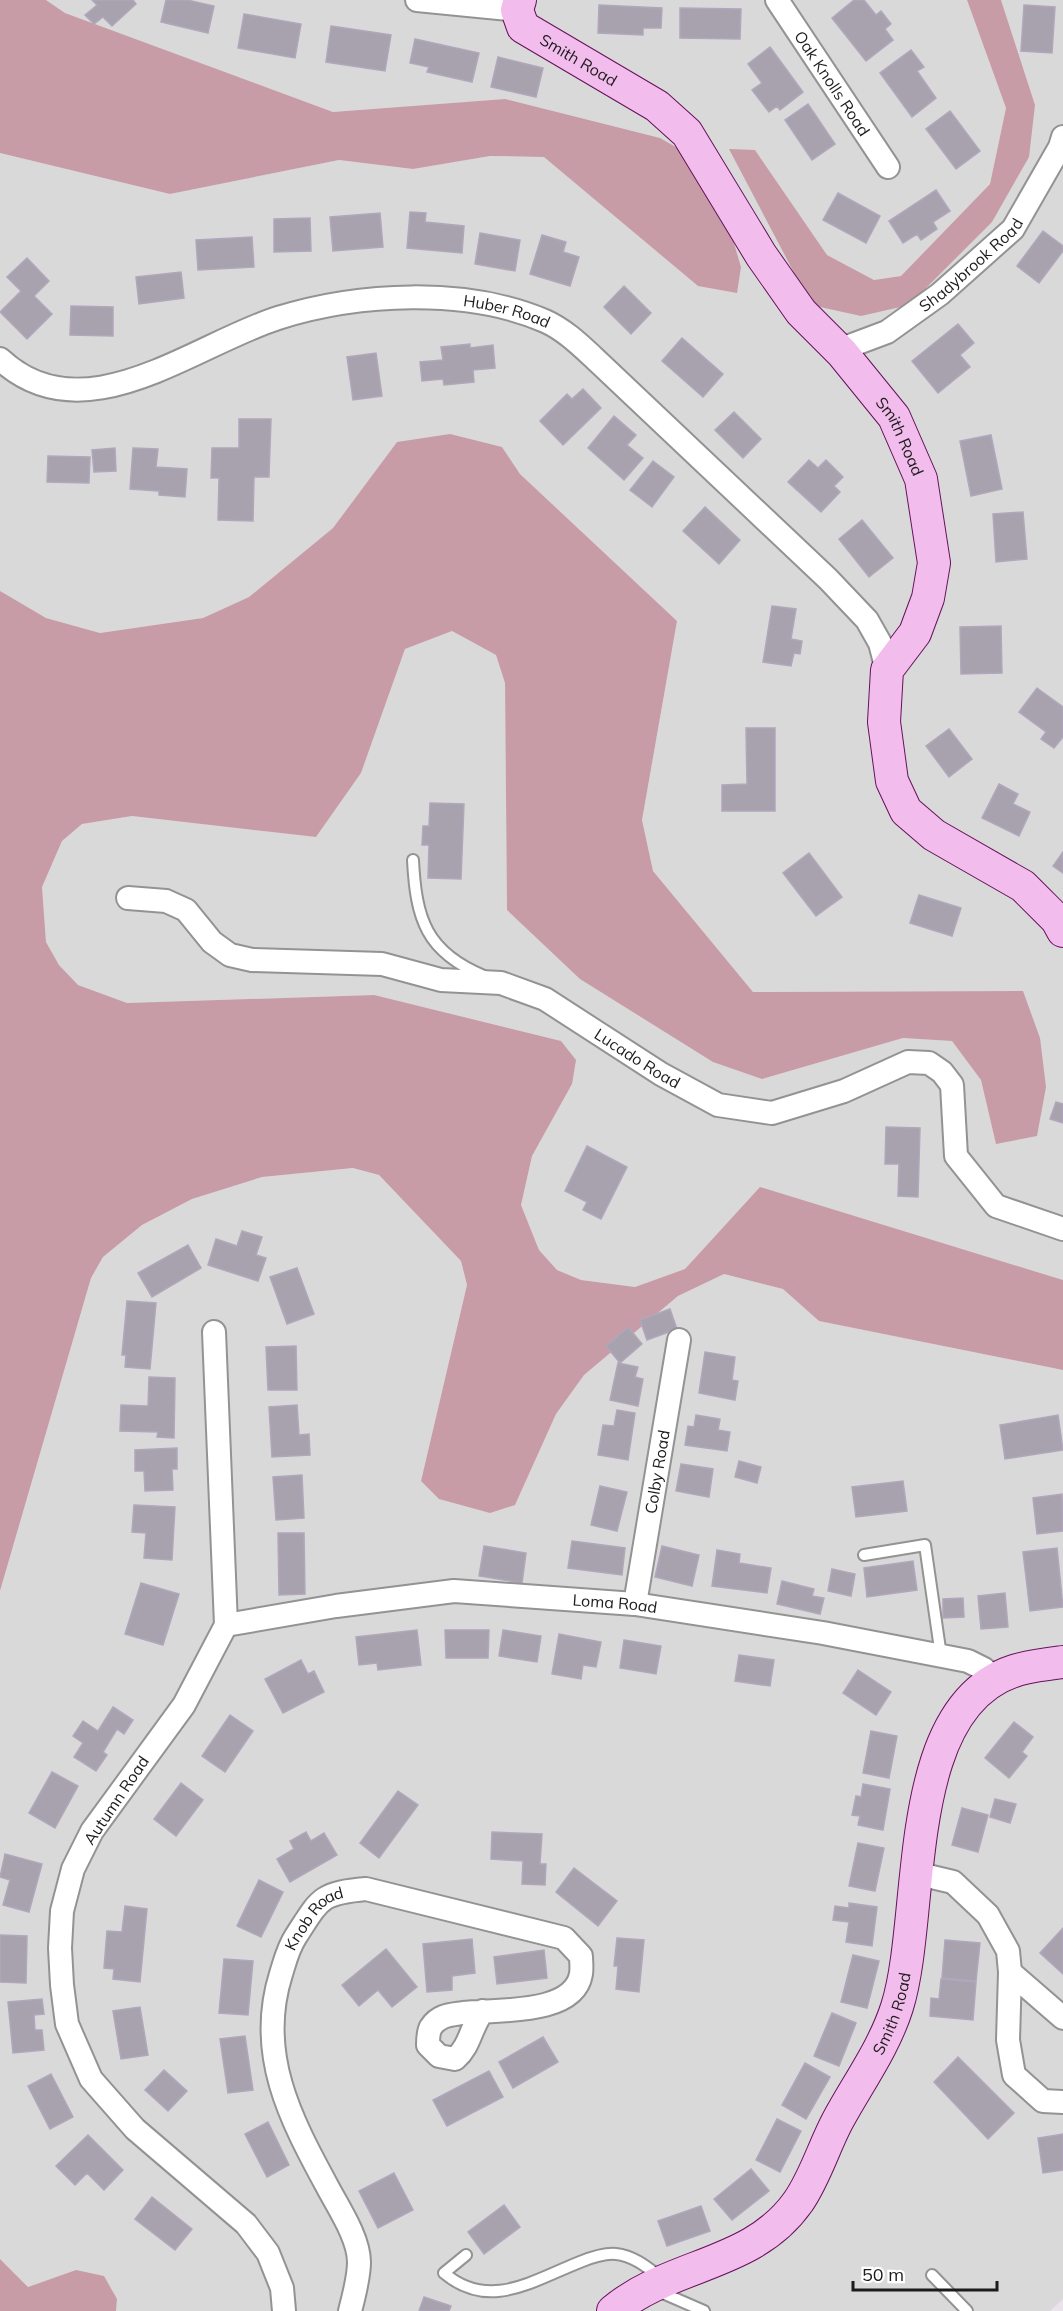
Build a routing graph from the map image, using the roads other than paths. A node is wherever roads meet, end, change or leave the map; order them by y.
1 (417, 0) edge
2 (777, 0) edge
3 (519, 5) edge
4 (1063, 137) edge
5 (888, 167) dead end
6 (839, 350) junction
7 (0, 359) edge
8 (887, 670) junction
9 (413, 860) dead end
10 (128, 898) dead end
11 (1063, 931) edge
12 (501, 983) junction
13 (1063, 1229) edge
14 (214, 1332) dead end
15 (679, 1340) dead end
16 (864, 1555) dead end
17 (635, 1604) junction
18 (226, 1625) junction
19 (941, 1656) junction
20 (1063, 1662) edge
21 (996, 1680) junction
22 (915, 1873) junction
23 (1010, 1972) junction
24 (483, 2011) dead end
25 (1063, 2018) edge
26 (1063, 2102) edge
27 (466, 2255) dead end
28 (932, 2275) dead end
29 (655, 2283) junction
30 (284, 2311) edge
31 (350, 2311) edge
32 (613, 2311) edge
33 (704, 2311) edge
34 (967, 2311) edge

1 - 3 street
2 - 5 street, Oak Knolls Road
3 - 6 street, Smith Road
4 - 6 street, Shadybrook Road
6 - 8 street, Smith Road
7 - 8 street, Huber Road
8 - 11 street
9 - 12 lane
10 - 12 street, Lucado Road
12 - 13 street, Lucado Road
14 - 18 street
15 - 17 street, Colby Road
16 - 19 lane
17 - 18 street, Loma Road
17 - 19 street, Loma Road
18 - 30 street, Autumn Road
19 - 21 street, Loma Road
20 - 21 street, Smith Road
21 - 22 street, Smith Road
22 - 23 street
22 - 29 street, Smith Road
23 - 25 street
23 - 26 street
24 - 31 street, Knob Road
27 - 29 lane
28 - 34 lane
29 - 32 street, Smith Road
29 - 33 lane

